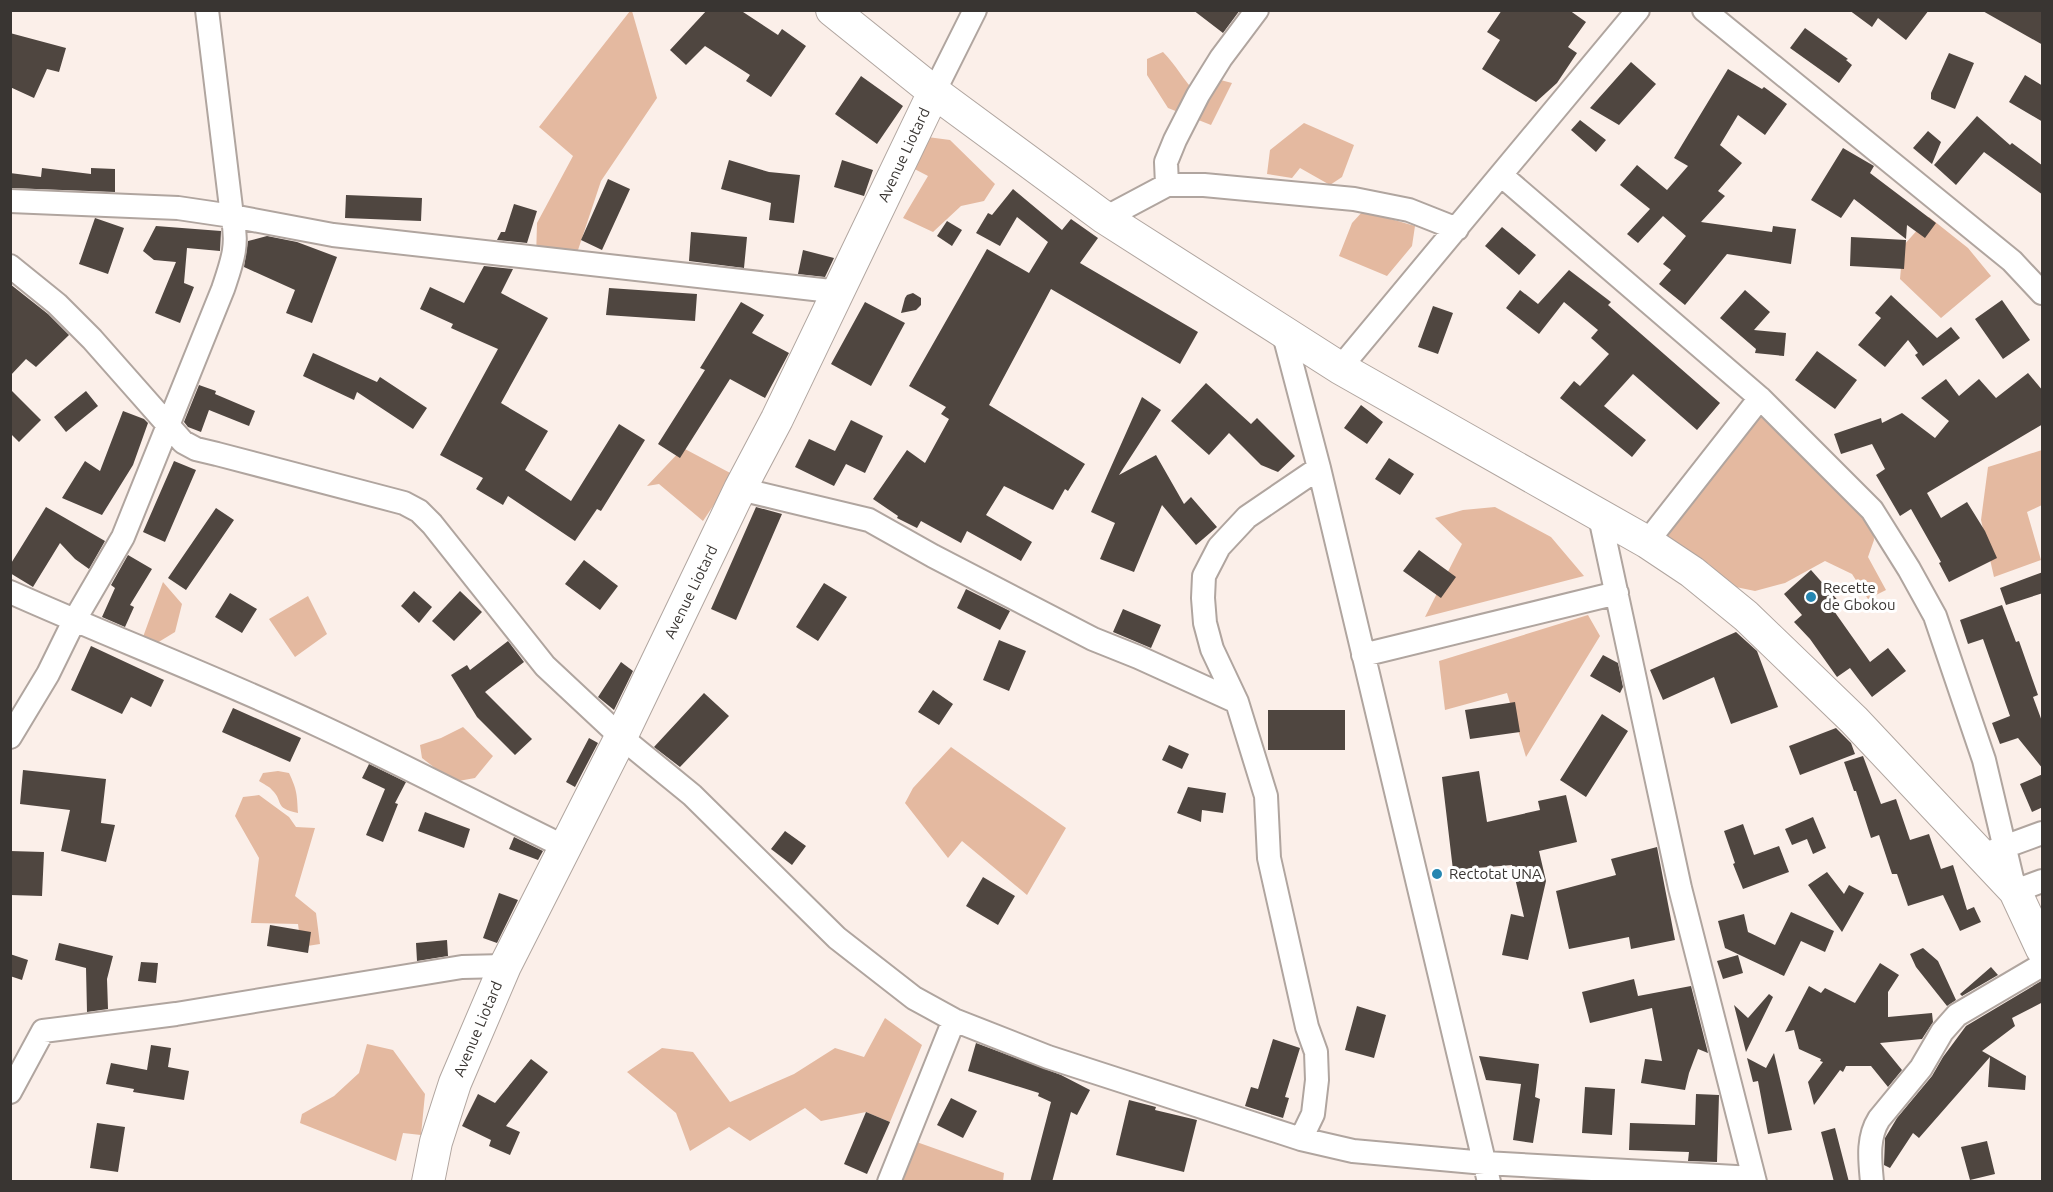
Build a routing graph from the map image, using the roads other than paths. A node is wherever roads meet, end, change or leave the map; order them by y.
1 (207, 10) edge
2 (832, 10) edge
3 (975, 10) edge
4 (1257, 10) edge
5 (1638, 10) edge
6 (1704, 10) edge
7 (934, 92) junction
8 (1501, 175) junction
9 (1167, 185) junction
10 (10, 201) edge
11 (232, 216) junction
12 (1105, 218) junction
13 (1457, 229) junction
14 (10, 266) edge
15 (840, 292) junction
16 (2043, 292) edge
17 (1282, 331) junction
18 (1340, 368) junction
19 (1760, 398) junction
20 (168, 425) junction
21 (1319, 468) junction
22 (740, 489) junction
23 (1600, 517) junction
24 (1647, 542) junction
25 (10, 592) edge
26 (1617, 593) junction
27 (74, 621) junction
28 (1363, 654) junction
29 (1238, 702) junction
30 (10, 737) edge
31 (621, 737) junction
32 (2043, 833) edge
33 (565, 847) junction
34 (1993, 851) junction
35 (2029, 886) edge
36 (2043, 949) edge
37 (2043, 965) edge
38 (505, 966) junction
39 (954, 1020) junction
40 (10, 1092) edge
41 (1301, 1139) junction
42 (1487, 1172) edge
43 (1755, 1180) edge
44 (428, 1182) edge
45 (889, 1182) edge
46 (1872, 1182) edge

1 - 11 street
2 - 7 street
3 - 7 street, Avenue Liotard
4 - 9 street
5 - 8 street
6 - 16 street
7 - 12 street
7 - 15 street, Avenue Liotard
8 - 13 street
8 - 19 street
9 - 12 street
9 - 13 street
10 - 11 street
11 - 15 street
11 - 20 street
12 - 17 street
13 - 18 street
14 - 20 street
15 - 22 street, Avenue Liotard
17 - 18 street
17 - 21 street
18 - 23 street
19 - 24 street
19 - 34 street
20 - 27 street
20 - 31 street
21 - 28 street
21 - 29 street
22 - 29 street
22 - 31 street, Avenue Liotard
23 - 24 street
23 - 26 street
24 - 34 street
25 - 27 street
26 - 28 street
26 - 43 street
27 - 30 street
27 - 33 street
28 - 42 street
29 - 41 street
31 - 33 street, Avenue Liotard
31 - 39 street
32 - 34 street
33 - 38 street, Avenue Liotard
34 - 35 street
35 - 36 street
37 - 46 street
38 - 40 street
38 - 44 street, Avenue Liotard
39 - 41 street
39 - 45 street
41 - 42 street
42 - 43 street

